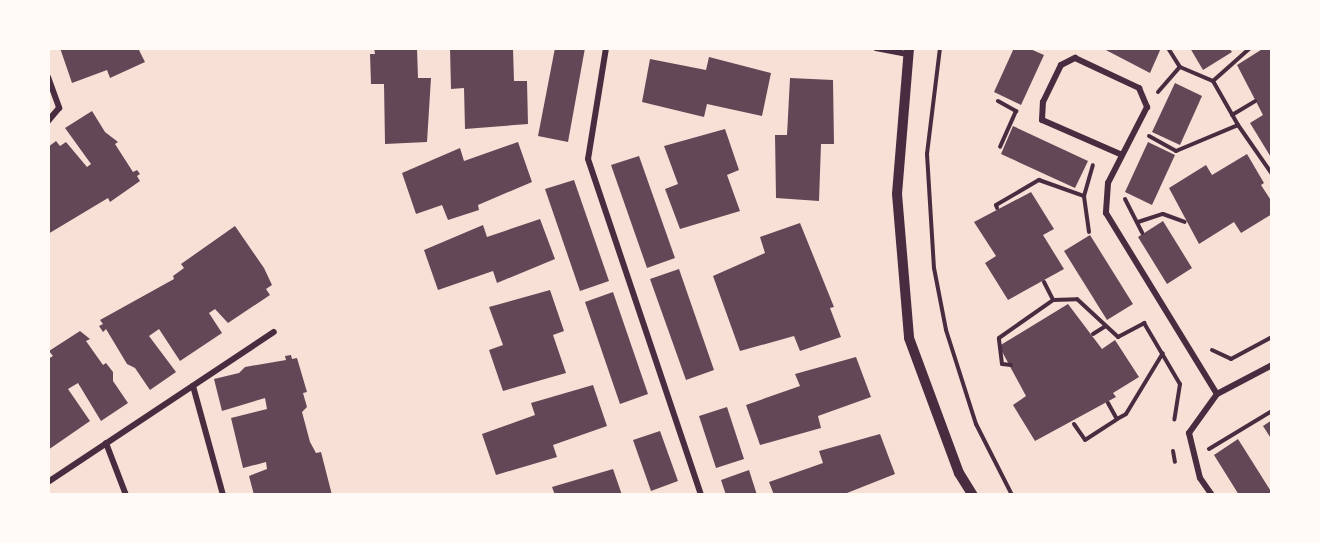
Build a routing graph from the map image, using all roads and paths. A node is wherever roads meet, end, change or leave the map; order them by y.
1 (606, 48) edge
2 (876, 48) edge
3 (940, 48) edge
4 (1168, 48) edge
5 (1251, 48) edge
6 (908, 51) edge
7 (1180, 67) junction
8 (48, 77) edge
9 (1213, 81) junction
10 (998, 101) dead end
11 (1255, 101) dead end
12 (1146, 104) junction
13 (1232, 115) junction
14 (48, 121) edge
15 (1238, 125) junction
16 (1135, 128) junction
17 (1000, 147) dead end
18 (1120, 154) junction
19 (1272, 174) edge
20 (1112, 175) junction
21 (1084, 196) dead end
22 (997, 208) dead end
23 (1138, 222) junction
24 (1185, 222) dead end
25 (1142, 233) dead end
26 (1044, 282) dead end
27 (1053, 300) junction
28 (1106, 326) junction
29 (274, 332) dead end
30 (1093, 334) dead end
31 (1272, 337) edge
32 (1206, 342) dead end
33 (1163, 353) junction
34 (1011, 365) dead end
35 (1272, 365) edge
36 (193, 386) junction
37 (1217, 394) junction
38 (1108, 403) dead end
39 (1272, 411) edge
40 (1117, 419) junction
41 (1074, 424) dead end
42 (1173, 424) dead end
43 (1172, 442) dead end
44 (106, 443) junction
45 (1195, 457) junction
46 (1175, 462) dead end
47 (48, 482) edge
48 (1208, 494) edge
49 (126, 495) edge
50 (223, 495) edge
51 (701, 495) edge
52 (973, 495) edge
53 (1012, 495) edge

1 - 51 street
2 - 6 street
3 - 53 path
4 - 7 path
5 - 9 path
6 - 52 street
7 - 9 path
7 - 12 path
8 - 14 street
9 - 13 path
10 - 17 path
11 - 13 path
12 - 16 street
12 - 18 street
13 - 15 path
15 - 16 path
15 - 19 path
16 - 18 street
18 - 20 street
20 - 23 path
20 - 37 street
21 - 22 path
23 - 24 path
23 - 25 path
26 - 27 path
27 - 28 path
27 - 34 path
28 - 30 path
28 - 33 path
29 - 36 street
31 - 32 path
33 - 40 path
33 - 42 path
35 - 37 street
36 - 44 street
36 - 50 street
37 - 45 street
38 - 40 path
39 - 45 path
40 - 41 path
43 - 46 path
44 - 47 street
44 - 49 street
45 - 48 street

